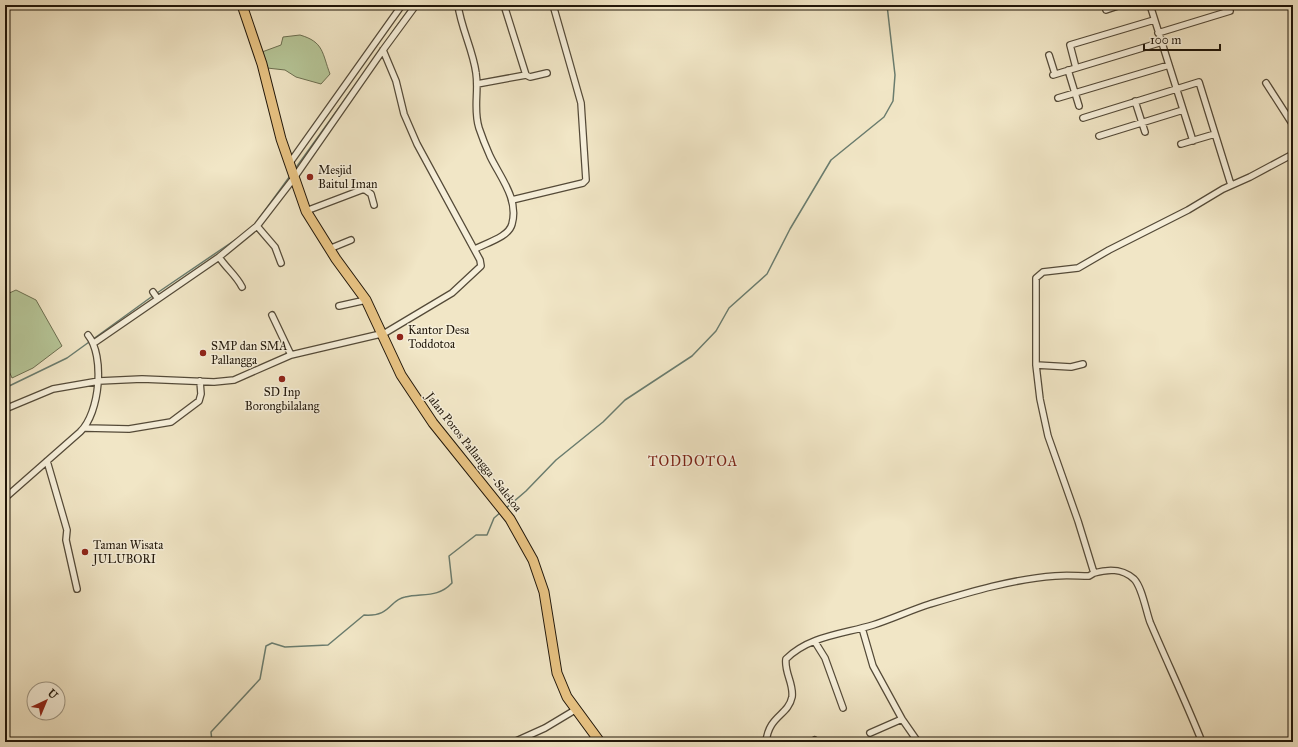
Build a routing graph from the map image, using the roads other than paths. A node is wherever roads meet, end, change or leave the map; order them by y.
1 (242, 5) edge
2 (402, 5) edge
3 (416, 5) edge
4 (458, 5) edge
5 (504, 5) edge
6 (553, 5) edge
7 (1121, 5) edge
8 (1150, 5) edge
9 (1106, 10) dead end
10 (1230, 11) dead end
11 (1154, 20) junction
12 (1158, 33) junction
13 (1162, 42) junction
14 (383, 50) junction
15 (1049, 55) dead end
16 (1169, 65) junction
17 (1076, 68) junction
18 (1068, 70) junction
19 (547, 73) dead end
20 (526, 75) junction
21 (1266, 83) dead end
22 (477, 84) junction
23 (1176, 89) junction
24 (1075, 94) junction
25 (1058, 98) dead end
26 (1135, 101) junction
27 (1079, 106) dead end
28 (1183, 110) junction
29 (1083, 118) dead end
30 (1142, 123) junction
31 (1293, 125) edge
32 (1145, 132) dead end
33 (1215, 134) junction
34 (1099, 136) dead end
35 (1193, 141) junction
36 (1181, 144) dead end
37 (1293, 154) edge
38 (292, 171) junction
39 (1231, 185) junction
40 (512, 200) junction
41 (374, 205) dead end
42 (306, 211) junction
43 (257, 226) junction
44 (351, 240) dead end
45 (475, 248) junction
46 (329, 249) junction
47 (219, 257) junction
48 (281, 263) dead end
49 (242, 287) dead end
50 (366, 300) junction
51 (339, 306) dead end
52 (272, 315) dead end
53 (382, 334) junction
54 (291, 355) junction
55 (1084, 364) dead end
56 (1036, 366) junction
57 (99, 381) junction
58 (200, 381) junction
59 (5, 409) edge
60 (85, 428) junction
61 (47, 461) junction
62 (5, 498) edge
63 (1094, 573) junction
64 (77, 589) dead end
65 (862, 628) junction
66 (815, 642) junction
67 (843, 708) dead end
68 (575, 710) junction
69 (902, 719) junction
70 (870, 733) dead end
71 (514, 742) edge
72 (600, 742) edge
73 (766, 742) edge
74 (918, 742) edge
75 (1202, 742) edge

1 - 38 main road, Jalan Poros Pallangga -Salekoa
2 - 38 street
3 - 14 street
4 - 22 street
5 - 20 street
6 - 40 street
7 - 9 street
8 - 11 street
10 - 12 street
11 - 12 street
11 - 17 street
12 - 13 street
13 - 16 street
13 - 17 street
14 - 38 street
14 - 45 street
15 - 18 street
16 - 23 street
16 - 24 street
17 - 18 street
18 - 24 street
19 - 20 street
20 - 22 street
21 - 31 street
22 - 40 street
23 - 26 street
23 - 28 street
23 - 33 street
24 - 25 street
24 - 27 street
26 - 29 street
26 - 30 street
28 - 30 street
28 - 35 street
30 - 32 street
30 - 34 street
33 - 35 street
33 - 39 street
35 - 36 street
37 - 39 street
38 - 42 main road, Jalan Poros Pallangga -Salekoa
38 - 43 street
39 - 56 street
40 - 45 street
41 - 42 street
42 - 46 main road, Jalan Poros Pallangga -Salekoa
43 - 47 street
43 - 48 street
44 - 46 street
45 - 53 street
46 - 50 main road, Jalan Poros Pallangga -Salekoa
47 - 49 street
47 - 57 street
50 - 51 street
50 - 53 main road, Jalan Poros Pallangga -Salekoa
52 - 54 street
53 - 54 street
53 - 68 main road, Jalan Poros Pallangga -Salekoa
54 - 58 street
55 - 56 street
56 - 63 street
57 - 58 street
57 - 59 street
57 - 60 street
58 - 60 street
60 - 61 street
61 - 62 street
61 - 64 street
63 - 65 street
63 - 75 street
65 - 66 street
65 - 69 street
66 - 67 street
66 - 73 street
68 - 71 street
68 - 72 main road, Jalan Poros Pallangga -Salekoa
69 - 70 street
69 - 74 street

